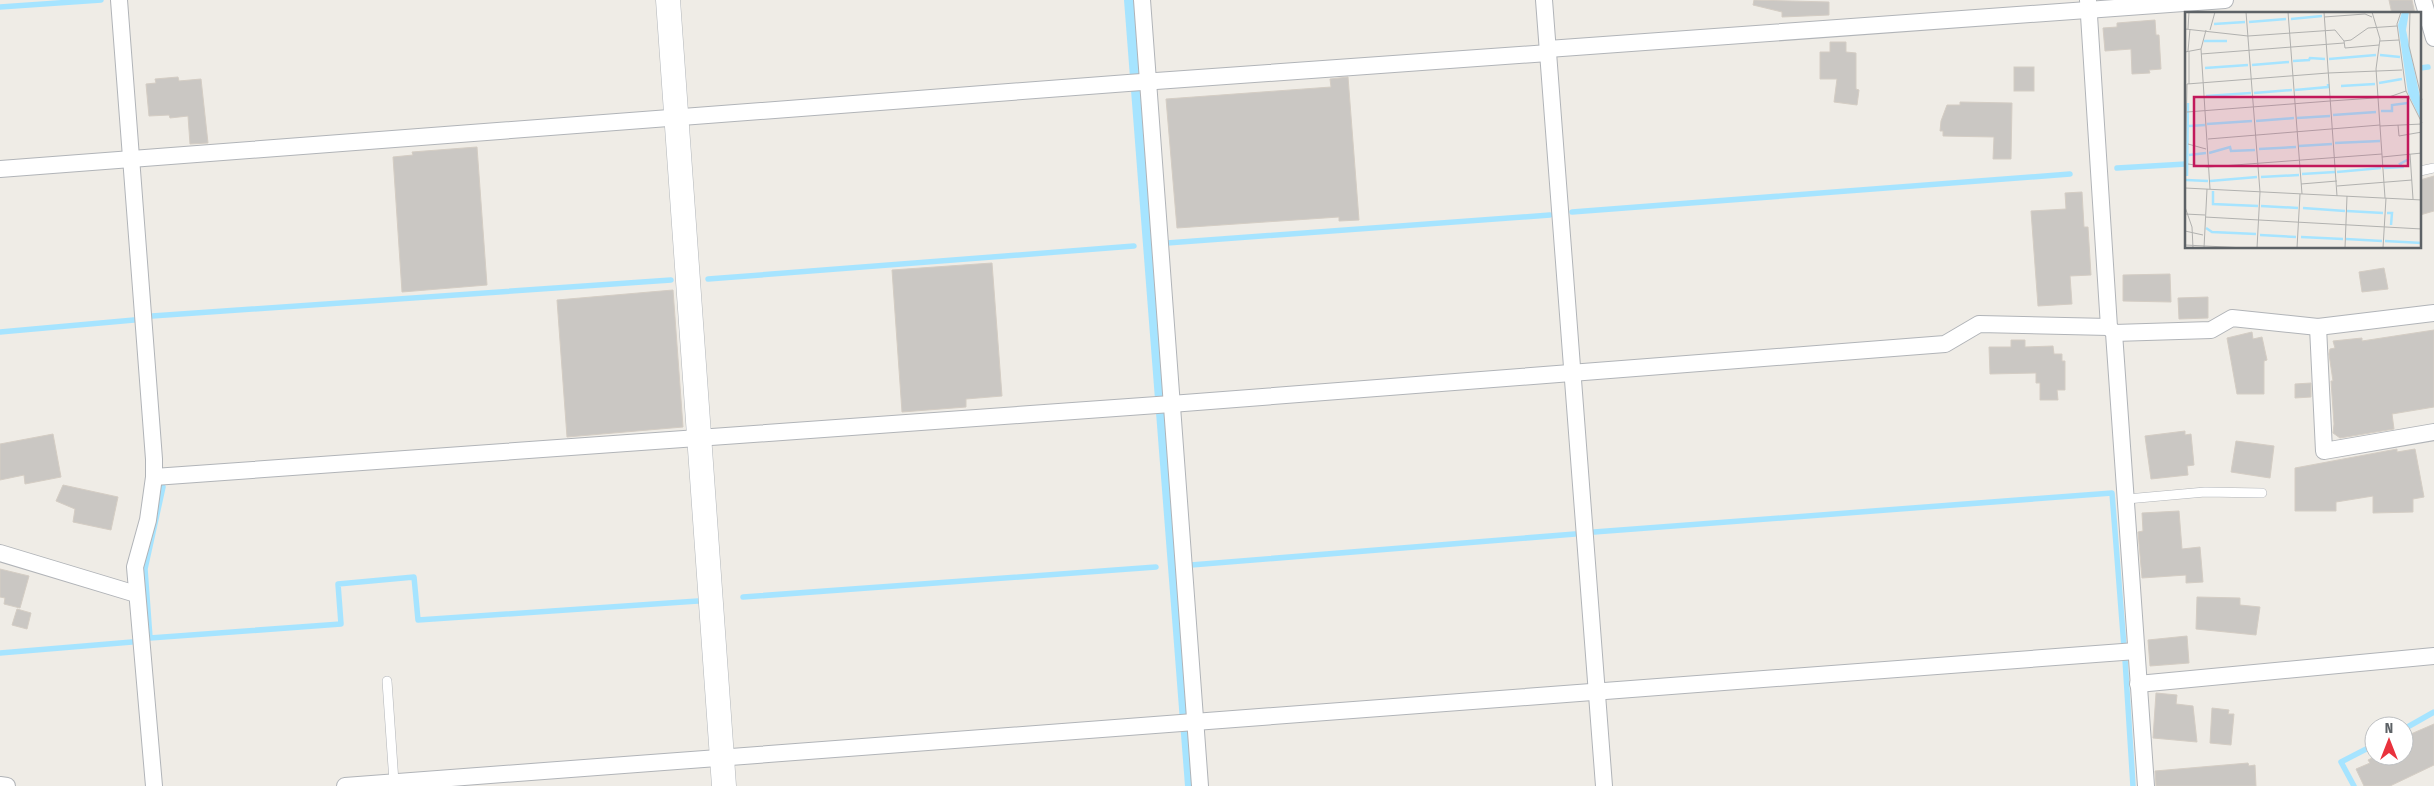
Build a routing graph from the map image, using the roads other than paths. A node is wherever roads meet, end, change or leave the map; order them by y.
1 (119, 0) edge
2 (668, 0) edge
3 (1142, 0) edge
4 (1544, 0) edge
5 (2225, 0) edge
6 (2423, 0) edge
7 (2089, 5) edge
8 (2434, 38) edge
9 (1548, 51) junction
10 (1139, 82) junction
11 (676, 117) junction
12 (130, 158) junction
13 (0, 169) edge
14 (2434, 313) edge
15 (2318, 327) junction
16 (2112, 330) junction
17 (1574, 372) junction
18 (1163, 405) junction
19 (2434, 432) edge
20 (701, 439) junction
21 (154, 477) junction
22 (2262, 493) dead end
23 (2127, 498) junction
24 (0, 554) edge
25 (136, 594) junction
26 (2136, 651) junction
27 (2434, 656) edge
28 (387, 681) dead end
29 (2138, 684) junction
30 (1597, 692) junction
31 (1188, 724) junction
32 (722, 758) junction
33 (394, 782) junction
34 (0, 784) edge
35 (7, 786) edge
36 (154, 786) edge
37 (345, 786) edge
38 (724, 786) edge
39 (1200, 786) edge
40 (1604, 786) edge
41 (2146, 786) edge

1 - 12 street
2 - 11 street
3 - 10 street
4 - 9 street
5 - 7 street
6 - 8 street
7 - 9 street
7 - 16 street
9 - 10 street
9 - 17 street
10 - 11 street
10 - 18 street
11 - 12 street
11 - 20 street
12 - 13 street
12 - 21 street
14 - 15 street
15 - 16 street
15 - 19 street
16 - 17 street
16 - 23 street
17 - 18 street
17 - 30 street
18 - 20 street
18 - 31 street
20 - 21 street
20 - 32 street
21 - 25 street
22 - 23 lane
23 - 26 street
24 - 25 street
25 - 36 street
26 - 29 street
26 - 30 street
27 - 29 street
28 - 33 lane
29 - 41 street
30 - 31 street
30 - 40 street
31 - 32 street
31 - 39 street
32 - 33 street
32 - 38 street
33 - 37 street
34 - 35 street

